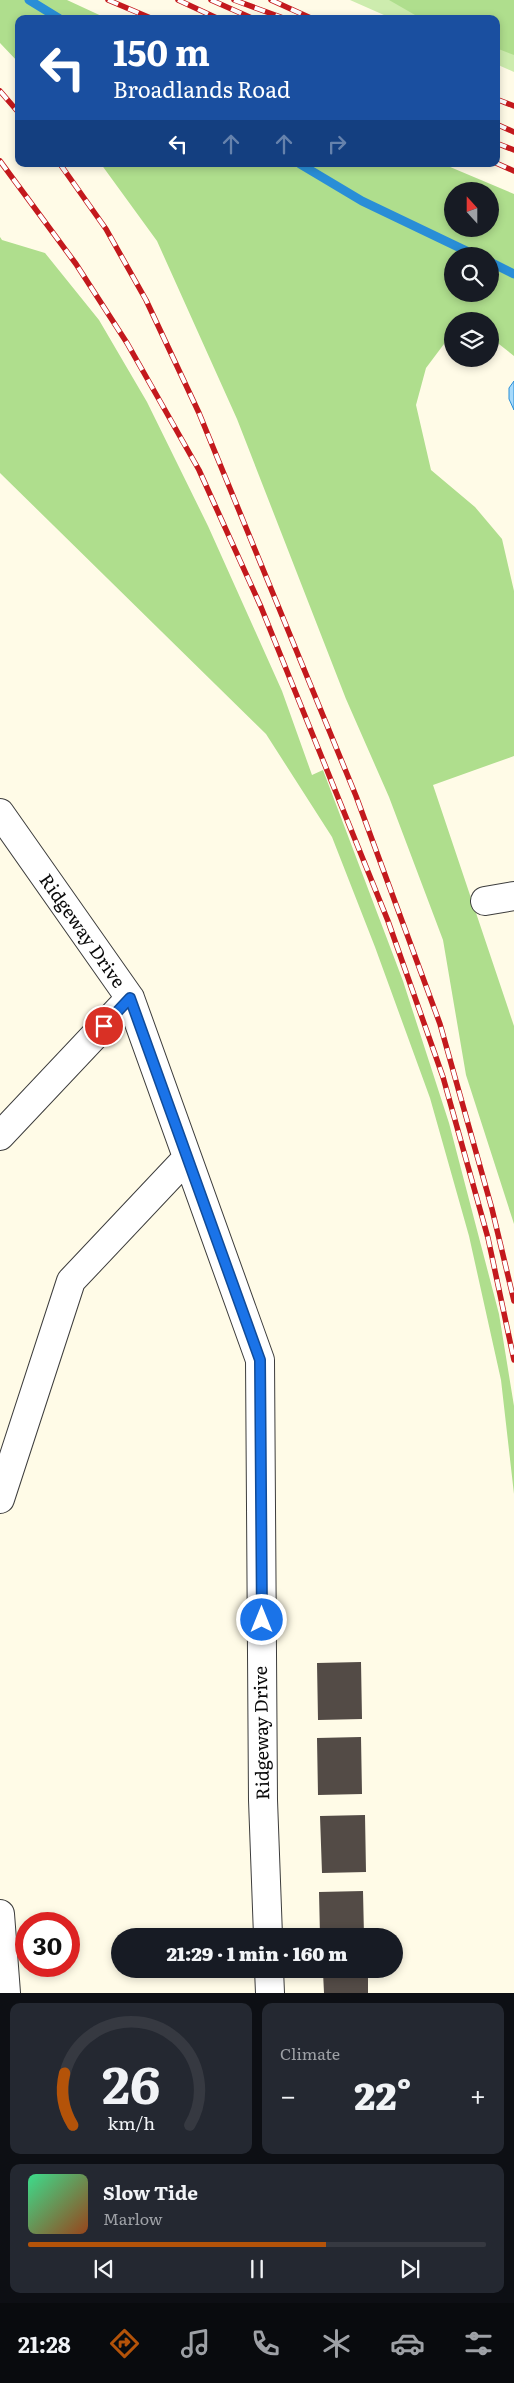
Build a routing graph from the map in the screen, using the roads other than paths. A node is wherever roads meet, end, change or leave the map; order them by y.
1 (0, 813) edge
2 (514, 896) edge
3 (486, 901) dead end
4 (130, 998) junction
5 (0, 1136) edge
6 (187, 1158) junction
7 (0, 1499) edge
8 (0, 1914) edge
9 (268, 1928) edge
10 (269, 1978) edge
11 (6, 1993) edge
12 (270, 1993) edge

1 - 4 street, Ridgeway Drive
2 - 3 street
4 - 5 street
4 - 6 street, Ridgeway Drive
6 - 7 street
6 - 9 street, Ridgeway Drive
8 - 11 street
10 - 12 street

